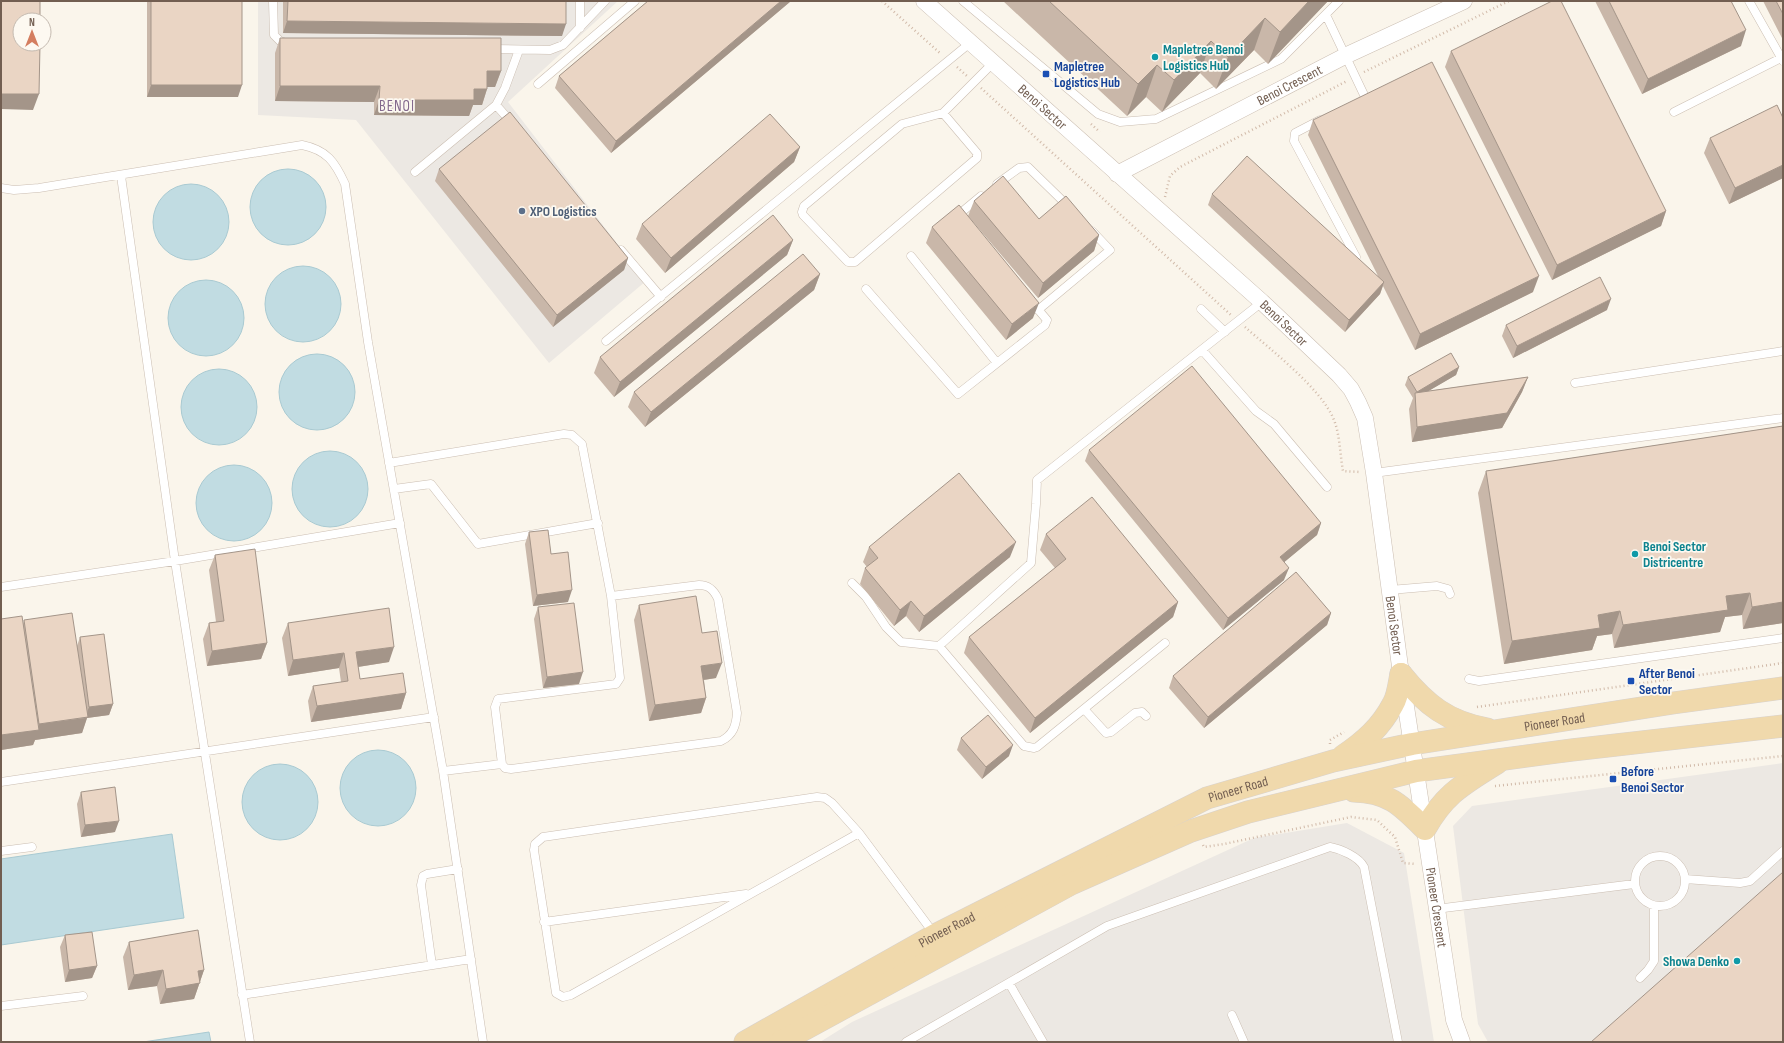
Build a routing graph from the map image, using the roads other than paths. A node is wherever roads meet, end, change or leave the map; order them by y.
1 (273, 1) edge
2 (580, 1) edge
3 (605, 1) edge
4 (636, 1) edge
5 (924, 1) edge
6 (963, 1) edge
7 (1339, 1) edge
8 (1464, 1) edge
9 (1749, 1) edge
10 (1326, 15) junction
11 (580, 28) junction
12 (970, 43) junction
13 (297, 44) edge
14 (479, 49) edge
15 (518, 50) junction
16 (1346, 56) junction
17 (1782, 60) edge
18 (993, 63) junction
19 (538, 84) dead end
20 (1365, 98) edge
21 (496, 105) junction
22 (1674, 112) dead end
23 (943, 113) junction
24 (1325, 117) edge
25 (517, 129) edge
26 (415, 172) dead end
27 (1117, 174) junction
28 (121, 176) junction
29 (1, 188) edge
30 (1074, 212) edge
31 (961, 221) edge
32 (1084, 223) edge
33 (614, 243) edge
34 (911, 256) dead end
35 (1356, 257) edge
36 (866, 288) dead end
37 (1023, 292) edge
38 (661, 297) junction
39 (1262, 302) junction
40 (1201, 309) dead end
41 (1038, 310) junction
42 (1225, 332) junction
43 (606, 341) dead end
44 (1202, 350) junction
45 (1783, 351) edge
46 (998, 362) junction
47 (1575, 383) dead end
48 (1783, 418) edge
49 (390, 463) junction
50 (1374, 473) junction
51 (1327, 487) dead end
52 (394, 489) junction
53 (400, 523) junction
54 (598, 523) junction
55 (175, 561) junction
56 (852, 583) dead end
57 (1, 587) edge
58 (1390, 590) junction
59 (1450, 594) dead end
60 (611, 596) junction
61 (1783, 638) edge
62 (1164, 643) dead end
63 (939, 646) junction
64 (1401, 674) junction
65 (1469, 679) dead end
66 (1783, 688) edge
67 (1084, 709) junction
68 (1146, 716) dead end
69 (434, 717) junction
70 (1783, 726) edge
71 (1498, 731) junction
72 (1412, 744) junction
73 (204, 752) junction
74 (1504, 760) junction
75 (1333, 761) junction
76 (502, 764) junction
77 (443, 771) junction
78 (1416, 771) junction
79 (1, 782) edge
80 (1325, 793) junction
81 (1425, 829) junction
82 (859, 833) junction
83 (32, 848) dead end
84 (1, 850) edge
85 (1783, 851) edge
86 (458, 869) junction
87 (1685, 879) junction
88 (1634, 884) junction
89 (751, 893) junction
90 (1654, 907) junction
91 (1436, 909) junction
92 (544, 922) junction
93 (945, 941) junction
94 (471, 960) junction
95 (432, 965) junction
96 (1640, 978) dead end
97 (1009, 983) junction
98 (242, 995) junction
99 (83, 996) dead end
100 (1, 1006) edge
101 (1232, 1015) dead end
102 (250, 1042) edge
103 (483, 1042) edge
104 (745, 1042) edge
105 (781, 1042) edge
106 (906, 1042) edge
107 (1043, 1042) edge
108 (1244, 1042) edge
109 (1398, 1042) edge
110 (1462, 1042) edge

1 - 13 lane
2 - 11 lane
3 - 11 lane
4 - 19 lane
5 - 12 street, Benoi Sector
6 - 10 lane
7 - 10 lane
8 - 16 street, Benoi Crescent
9 - 17 lane
10 - 16 lane
11 - 15 lane
12 - 18 street, Benoi Sector
12 - 38 lane
14 - 15 lane
15 - 21 lane
16 - 20 lane
16 - 27 street, Benoi Crescent
17 - 22 lane
18 - 23 lane
18 - 27 street, Benoi Sector
21 - 25 lane
21 - 26 lane
23 - 23 lane
24 - 35 lane
27 - 39 street, Benoi Sector
28 - 29 lane
28 - 49 lane
28 - 55 lane
30 - 31 lane
32 - 41 lane
33 - 38 lane
34 - 46 lane
36 - 46 lane
37 - 41 lane
38 - 43 lane
39 - 42 lane
39 - 50 street, Benoi Sector
40 - 42 lane
41 - 46 lane
42 - 44 lane
44 - 51 lane
44 - 63 lane
45 - 47 lane
48 - 50 lane
49 - 52 lane
49 - 54 lane
50 - 58 street, Benoi Sector
52 - 53 lane
52 - 54 lane
53 - 55 lane
53 - 69 lane
54 - 60 lane
55 - 57 lane
55 - 73 lane
56 - 63 lane
58 - 59 lane
58 - 64 street, Benoi Sector
60 - 76 lane
60 - 76 lane
61 - 65 lane
62 - 67 lane
63 - 67 lane
64 - 71 main road
64 - 72 street, Benoi Sector
64 - 75 main road
66 - 71 main road, Pioneer Road
67 - 68 lane
69 - 73 lane
69 - 77 lane
70 - 74 main road, Pioneer Road
71 - 72 main road, Pioneer Road
72 - 75 main road, Pioneer Road
72 - 78 street, Benoi Sector
73 - 79 lane
73 - 98 lane
74 - 78 main road, Pioneer Road
74 - 81 main road
75 - 93 main road, Pioneer Road
76 - 77 lane
77 - 86 lane
78 - 80 main road, Pioneer Road
78 - 81 street, Pioneer Crescent
80 - 81 main road
80 - 93 main road, Pioneer Road
81 - 91 street, Pioneer Crescent
82 - 89 lane
82 - 92 lane
82 - 93 lane
83 - 84 lane
85 - 87 lane
86 - 94 lane
86 - 95 lane
87 - 88 lane
87 - 90 lane
88 - 90 lane
88 - 91 lane
89 - 92 lane
89 - 92 lane
90 - 96 lane
91 - 110 street, Pioneer Crescent
93 - 104 main road, Pioneer Road
93 - 105 main road, Pioneer Road
94 - 95 lane
94 - 103 lane
95 - 98 lane
97 - 106 lane
97 - 107 lane
97 - 109 lane
98 - 102 lane
99 - 100 lane
101 - 108 lane

